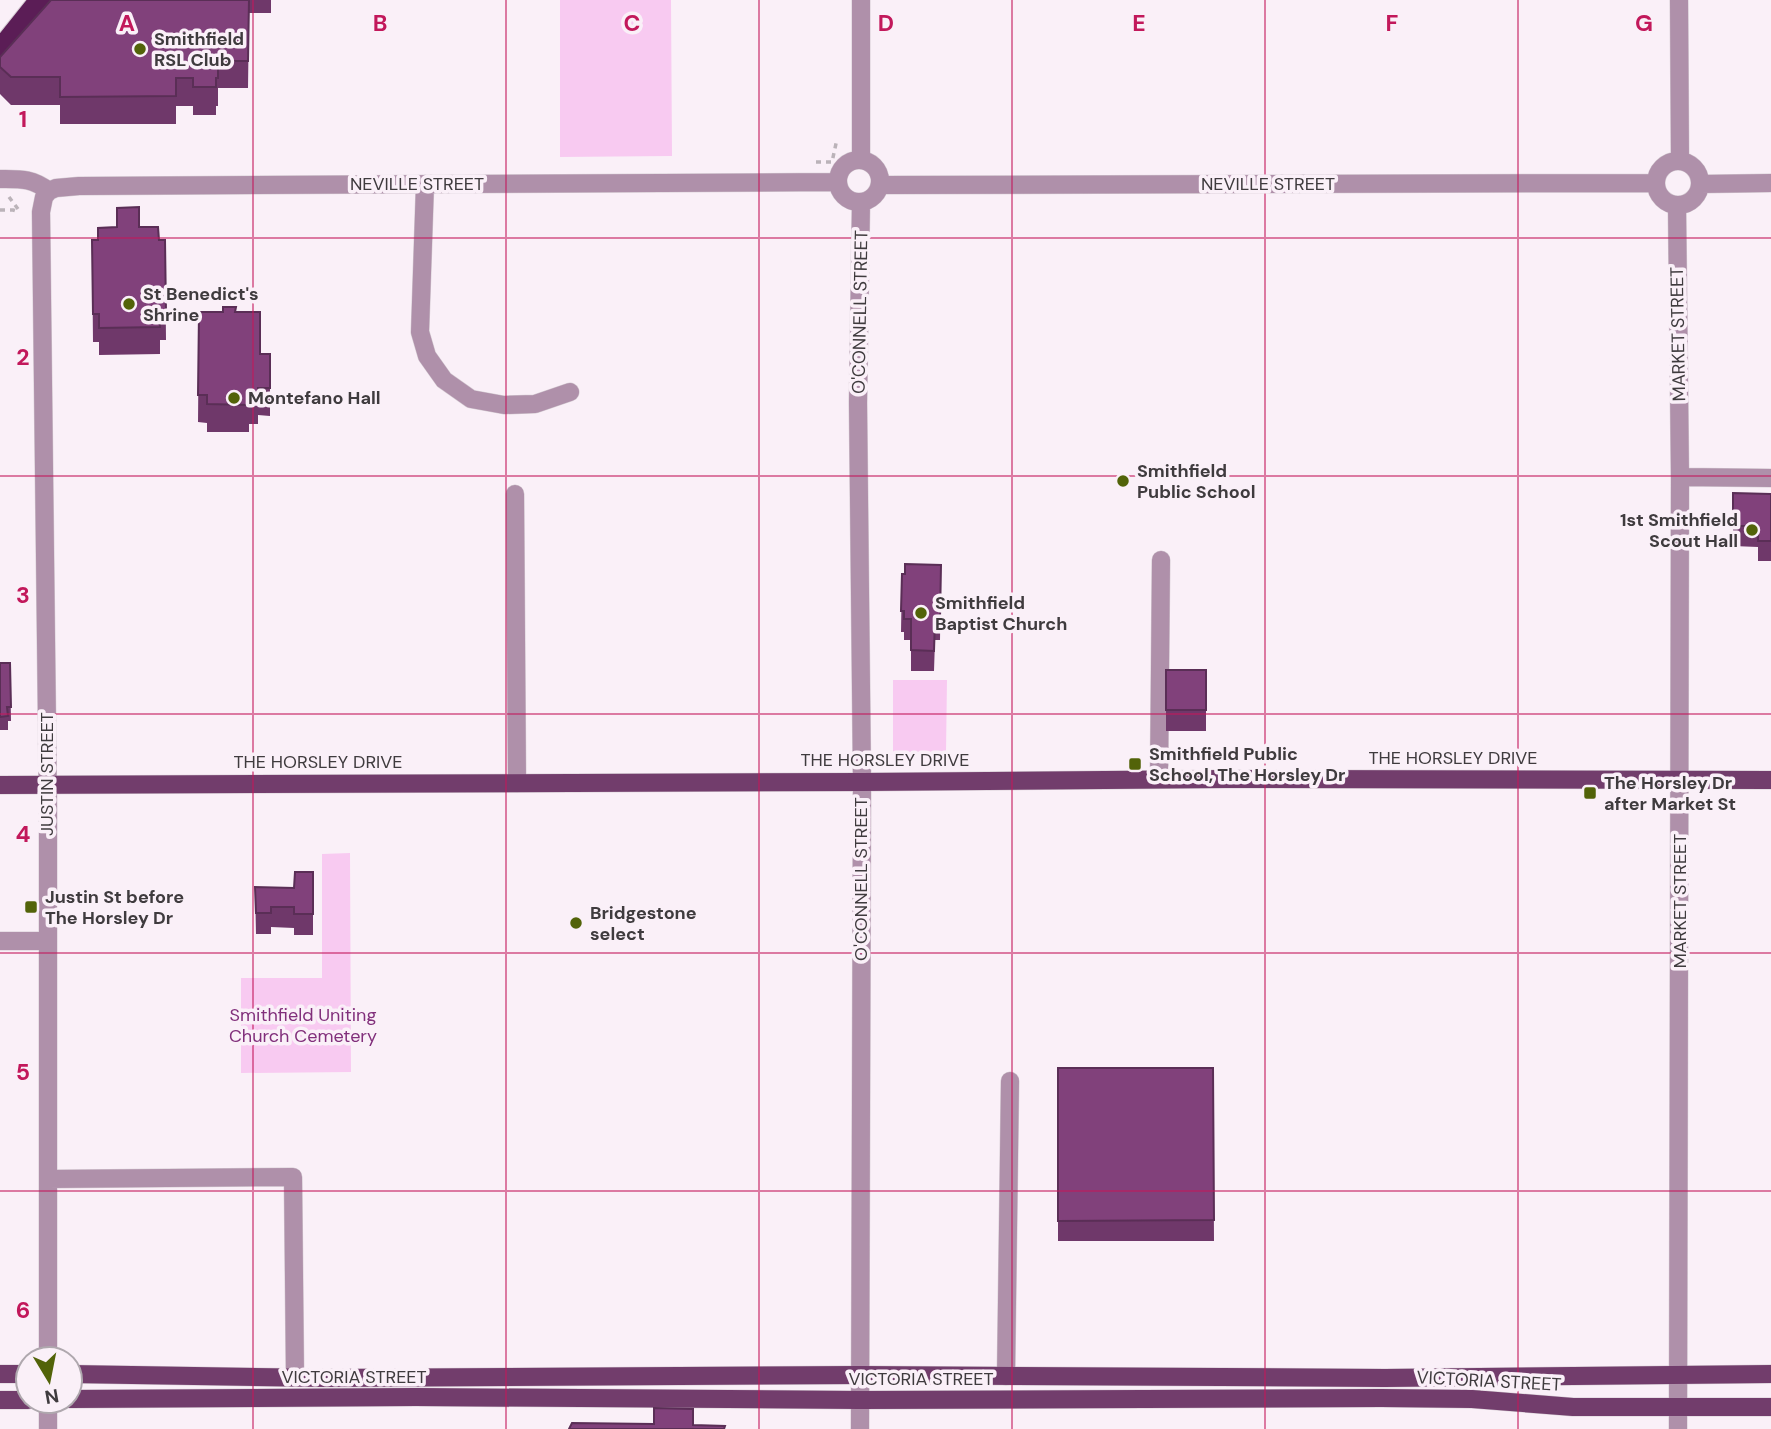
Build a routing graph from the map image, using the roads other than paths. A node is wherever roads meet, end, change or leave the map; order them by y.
1 (40, 0) edge
2 (861, 0) edge
3 (1679, 0) edge
4 (0, 50) edge
5 (861, 160) junction
6 (1680, 161) junction
7 (0, 178) edge
8 (838, 183) junction
9 (1655, 183) junction
10 (1771, 183) edge
11 (425, 184) junction
12 (1700, 184) junction
13 (880, 185) junction
14 (49, 191) junction
15 (861, 202) junction
16 (1677, 205) junction
17 (570, 392) dead end
18 (1680, 477) junction
19 (1771, 478) edge
20 (515, 494) dead end
21 (1161, 560) dead end
22 (1158, 779) junction
23 (1679, 779) junction
24 (1771, 780) edge
25 (862, 782) junction
26 (517, 783) junction
27 (0, 785) edge
28 (48, 785) junction
29 (0, 941) edge
30 (48, 941) junction
31 (1010, 1081) dead end
32 (48, 1179) junction
33 (48, 1345) edge
34 (84, 1374) edge
35 (1679, 1374) junction
36 (1771, 1374) edge
37 (860, 1375) junction
38 (1006, 1376) junction
39 (295, 1377) junction
40 (84, 1399) edge
41 (860, 1400) junction
42 (1678, 1407) junction
43 (1771, 1407) edge
44 (860, 1429) edge
45 (1678, 1429) edge

1 - 4 highway
2 - 5 street
3 - 6 street
5 - 8 street
5 - 13 street
6 - 9 street
6 - 12 street
7 - 14 street, NEVILLE STREET
8 - 11 street, NEVILLE STREET
8 - 15 street
9 - 13 street, NEVILLE STREET
9 - 16 street
10 - 12 street
11 - 14 street, NEVILLE STREET
11 - 17 street
12 - 16 street
13 - 15 street
14 - 28 street, JUSTIN STREET
15 - 25 street, O'CONNELL STREET
16 - 18 street, MARKET STREET
18 - 19 street
18 - 23 street, MARKET STREET
20 - 26 street
21 - 22 street
22 - 23 main road, THE HORSLEY DRIVE
22 - 25 main road, THE HORSLEY DRIVE
23 - 24 main road, THE HORSLEY DRIVE
23 - 35 street, MARKET STREET
25 - 26 main road, THE HORSLEY DRIVE
25 - 37 street, O'CONNELL STREET
26 - 28 main road, THE HORSLEY DRIVE
27 - 28 main road, THE HORSLEY DRIVE
28 - 30 street, JUSTIN STREET
29 - 30 street
30 - 32 street, JUSTIN STREET
31 - 38 street
32 - 33 street, JUSTIN STREET
32 - 39 street
34 - 39 main road, VICTORIA STREET
35 - 36 main road, VICTORIA STREET
35 - 38 main road, VICTORIA STREET
35 - 42 street, MARKET STREET
37 - 38 main road, VICTORIA STREET
37 - 39 main road, VICTORIA STREET
37 - 41 street, O'CONNELL STREET
40 - 41 main road, VICTORIA STREET
41 - 42 main road, VICTORIA STREET
41 - 44 street, O'CONNELL STREET
42 - 43 main road, VICTORIA STREET
42 - 45 street, MARKET STREET

